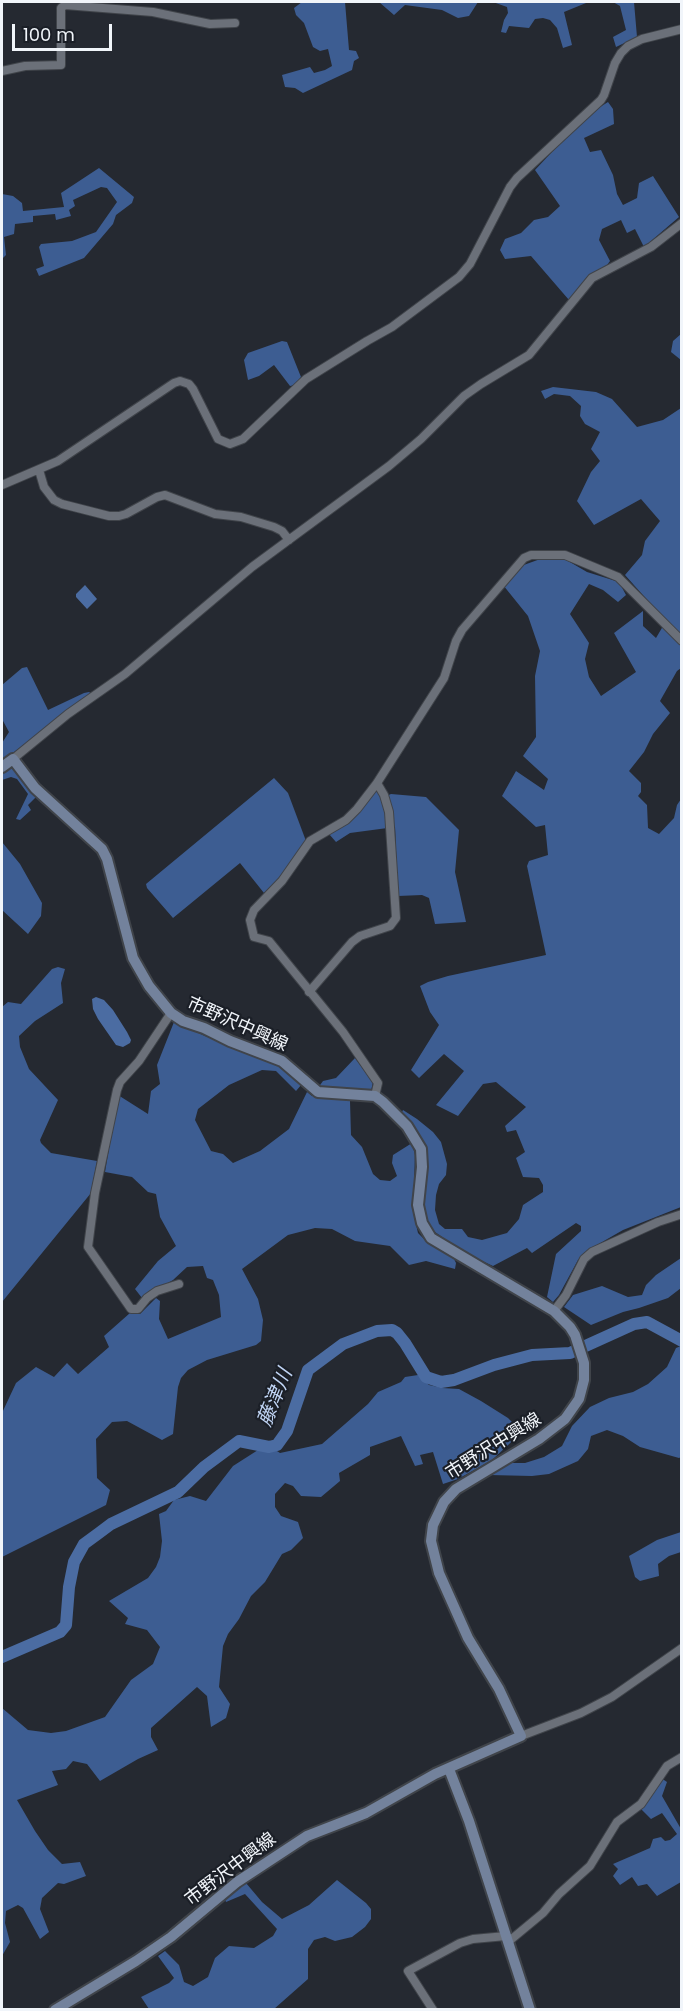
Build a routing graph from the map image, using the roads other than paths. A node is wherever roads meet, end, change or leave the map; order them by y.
1 (235, 23) dead end
2 (681, 29) edge
3 (2, 71) edge
4 (681, 223) edge
5 (39, 470) junction
6 (2, 485) edge
7 (289, 540) junction
8 (681, 641) edge
9 (13, 759) junction
10 (2, 767) edge
11 (376, 783) junction
12 (309, 992) junction
13 (171, 1013) junction
14 (375, 1096) junction
15 (681, 1214) edge
16 (179, 1284) dead end
17 (554, 1311) junction
18 (681, 1648) edge
19 (521, 1736) junction
20 (681, 1757) edge
21 (449, 1769) junction
22 (507, 1939) junction
23 (56, 2010) edge
24 (433, 2010) edge
25 (530, 2010) edge

1 - 3 street
2 - 5 street
4 - 7 street
5 - 6 street
5 - 7 street
7 - 9 street
8 - 11 street
9 - 10 main road
9 - 13 main road, 市野沢中興線
11 - 12 street
11 - 12 street
12 - 14 street
13 - 14 main road, 市野沢中興線
13 - 16 street
14 - 17 main road, 市野沢中興線
15 - 17 street
17 - 19 main road, 市野沢中興線
18 - 19 street
19 - 21 main road, 市野沢中興線
20 - 22 street
21 - 22 main road
21 - 23 main road, 市野沢中興線
22 - 24 street
22 - 25 main road

